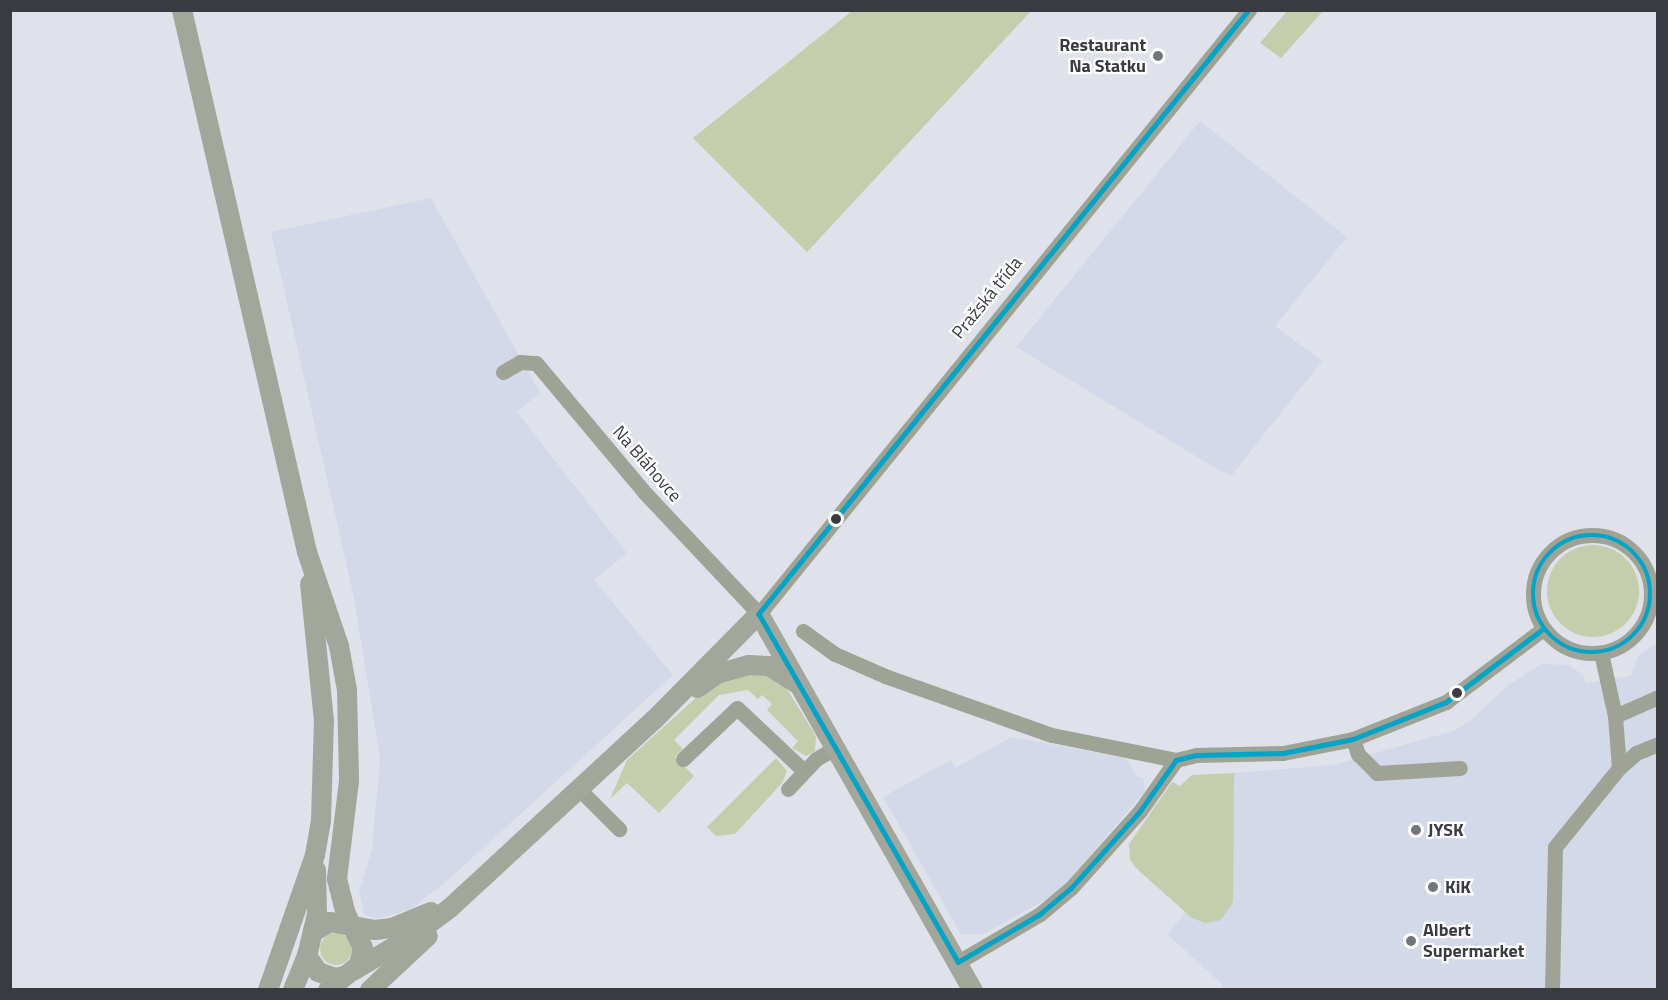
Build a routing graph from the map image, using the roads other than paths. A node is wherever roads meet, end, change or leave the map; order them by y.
1 (182, 10) edge
2 (1249, 10) edge
3 (503, 372) dead end
4 (308, 552) junction
5 (759, 614) junction
6 (1653, 615) edge
7 (1544, 629) junction
8 (803, 631) dead end
9 (1601, 653) junction
10 (805, 694) junction
11 (1658, 697) edge
12 (1615, 716) junction
13 (654, 720) junction
14 (1353, 739) junction
15 (1658, 744) edge
16 (836, 748) junction
17 (683, 759) dead end
18 (1176, 759) junction
19 (1460, 768) dead end
20 (1619, 768) junction
21 (804, 771) junction
22 (579, 789) junction
23 (788, 789) dead end
24 (619, 829) dead end
25 (315, 855) junction
26 (470, 890) junction
27 (352, 928) junction
28 (313, 932) junction
29 (307, 956) junction
30 (958, 962) junction
31 (348, 974) junction
32 (268, 990) edge
33 (294, 990) edge
34 (328, 990) edge
35 (370, 990) edge
36 (973, 990) edge
37 (1552, 990) edge

1 - 4 main road
2 - 5 street, Pražská třída
3 - 5 street, Na Bláhovce
4 - 25 main road
4 - 27 main road
5 - 10 main road
5 - 13 main road
6 - 7 street
6 - 9 street
7 - 9 street
7 - 14 street
8 - 18 street
9 - 12 street
10 - 13 main road
10 - 16 main road
11 - 12 street
12 - 20 street
13 - 22 main road
14 - 18 street
14 - 19 street
15 - 20 street
16 - 21 street
16 - 30 main road
17 - 21 street
18 - 30 street
20 - 37 street
21 - 23 street
22 - 24 street
22 - 26 main road
25 - 28 main road
25 - 32 main road
26 - 27 main road
26 - 31 main road
26 - 35 main road
27 - 28 main road
27 - 31 main road
28 - 29 main road
29 - 31 main road
29 - 33 main road
30 - 36 main road
31 - 34 main road

